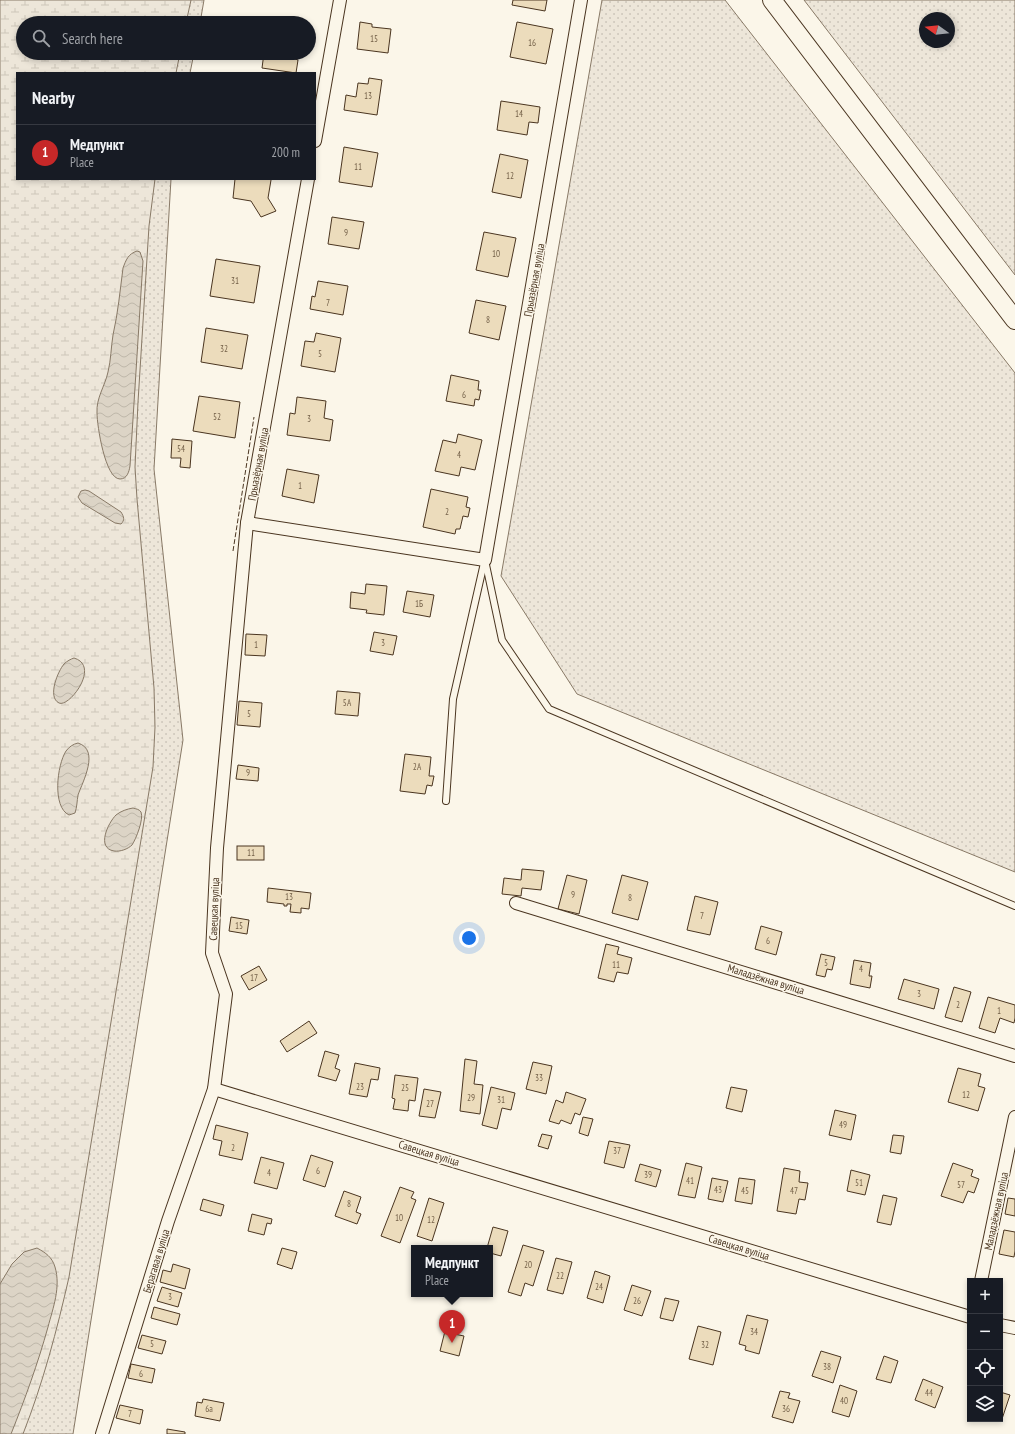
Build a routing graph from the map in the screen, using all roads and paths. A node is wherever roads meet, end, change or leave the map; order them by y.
1 (340, 0) edge
2 (581, 0) edge
3 (772, 0) edge
4 (316, 135) edge
5 (308, 180) edge
6 (1015, 320) edge
7 (247, 523) junction
8 (485, 560) junction
9 (226, 752) joint
10 (446, 801) dead end
11 (516, 903) dead end
12 (1015, 906) edge
13 (1015, 1056) edge
14 (214, 1089) junction
15 (1015, 1117) edge
16 (982, 1278) edge
17 (967, 1316) edge
18 (1003, 1326) edge
19 (1015, 1328) edge
20 (102, 1434) edge

1 - 4 street
2 - 8 street, Прыазёрная вуліца
3 - 6 street
5 - 7 street, Прыазёрная вуліца
7 - 8 street
7 - 9 street, Прыазёрная вуліца
8 - 10 lane
8 - 12 lane
9 - 14 street, Савецкая вуліца
11 - 13 street, Маладзёжная вуліца
14 - 17 street, Савецкая вуліца
14 - 20 street, Берагавая вуліца
15 - 16 street, Маладзёжная вуліца
18 - 19 street

